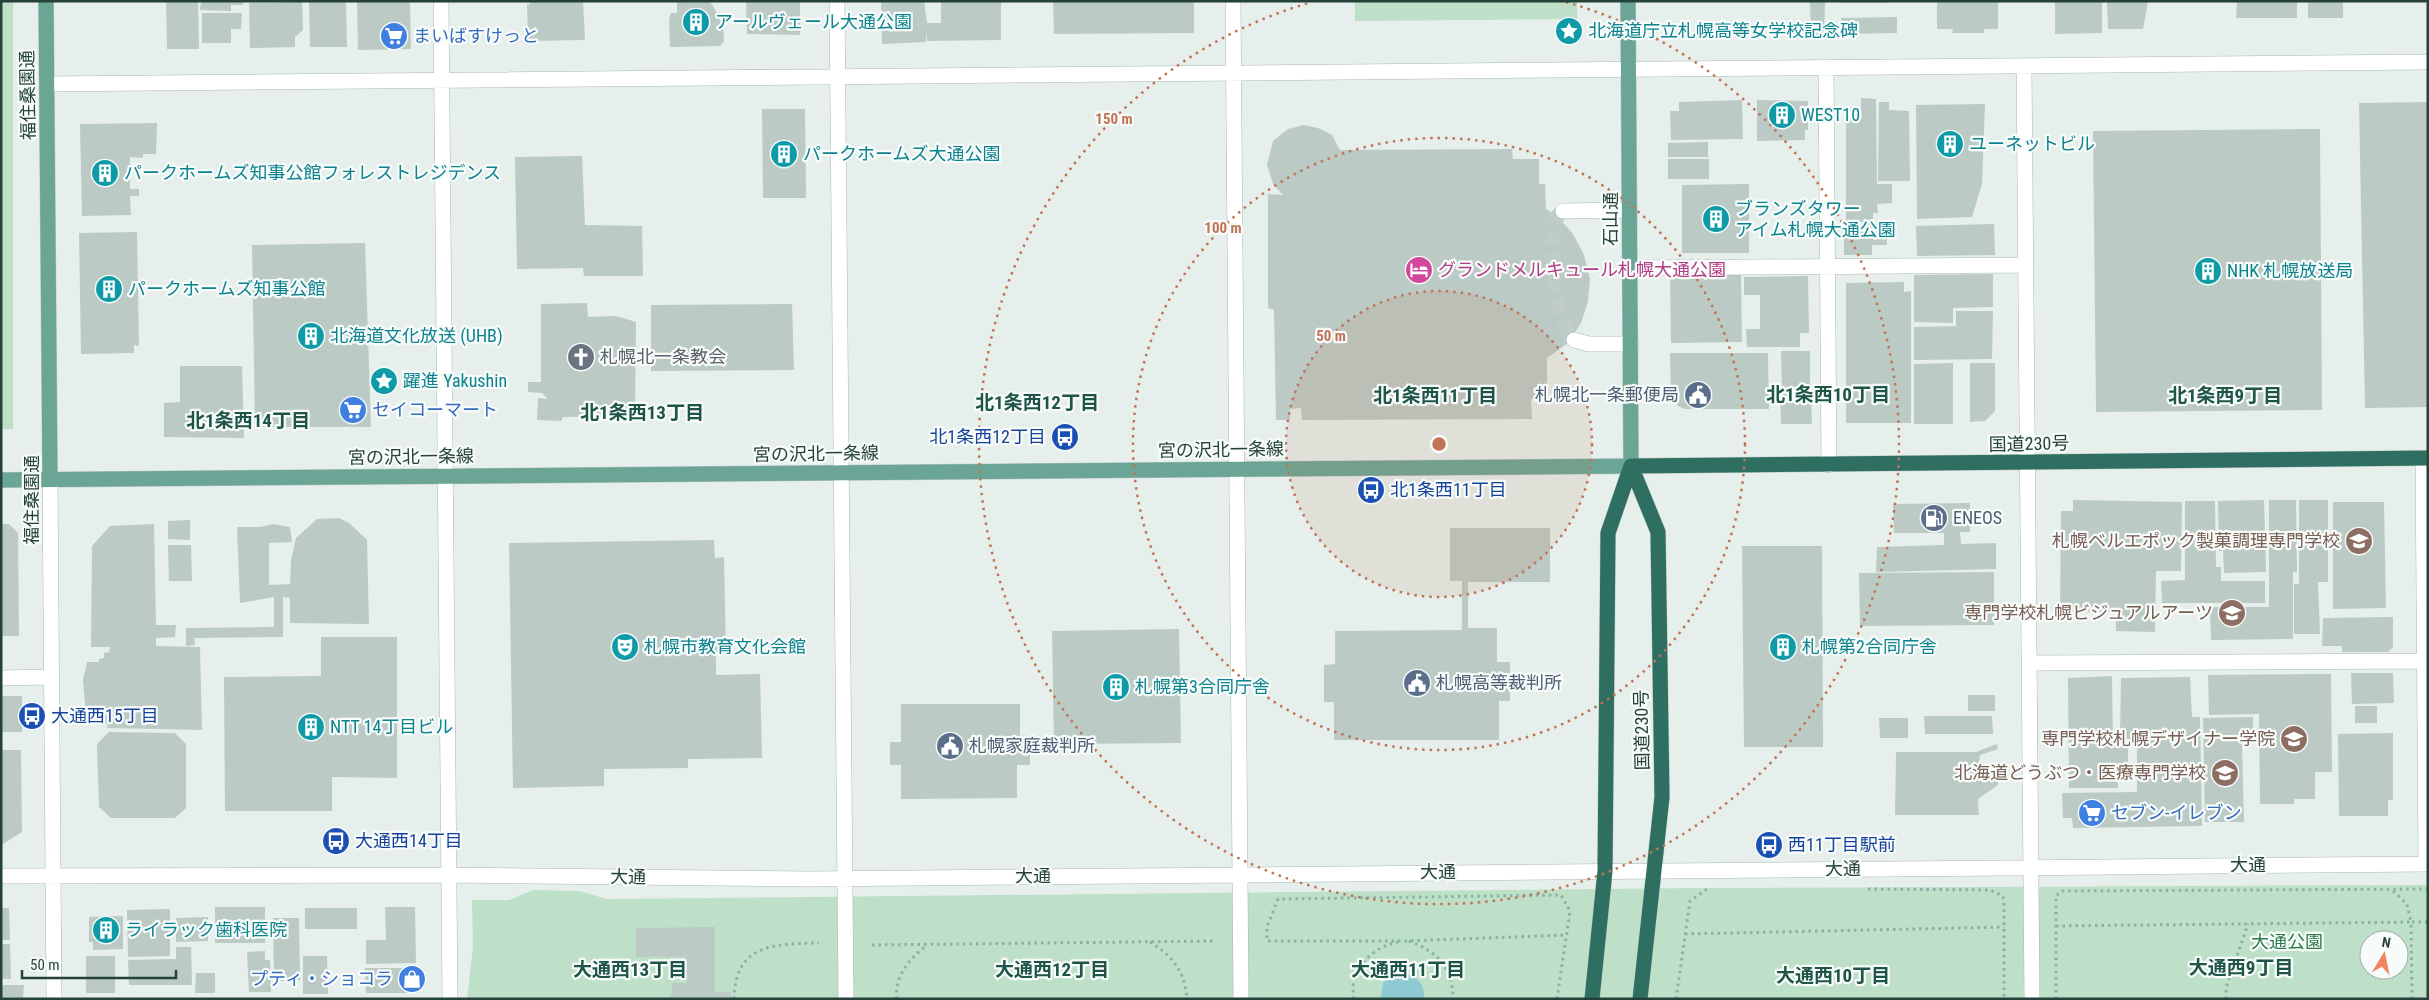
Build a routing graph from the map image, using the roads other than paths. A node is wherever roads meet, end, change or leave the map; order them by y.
1 (46, 1) edge
2 (441, 1) edge
3 (837, 1) edge
4 (1233, 1) edge
5 (1628, 1) edge
6 (2428, 62) edge
7 (2024, 66) junction
8 (1826, 68) junction
9 (1630, 69) junction
10 (1233, 72) junction
11 (838, 77) junction
12 (442, 80) junction
13 (47, 84) junction
14 (1630, 210) junction
15 (1563, 211) dead end
16 (2026, 265) junction
17 (1630, 268) junction
18 (1828, 268) junction
19 (1574, 340) dead end
20 (1631, 344) junction
21 (2425, 458) edge
22 (2028, 462) junction
23 (1829, 465) junction
24 (1631, 466) junction
25 (1236, 469) junction
26 (841, 473) junction
27 (445, 476) junction
28 (50, 479) junction
29 (1, 480) edge
30 (2426, 655) edge
31 (2029, 663) junction
32 (52, 677) junction
33 (1, 678) edge
34 (2427, 864) edge
35 (2031, 867) junction
36 (1655, 870) junction
37 (1605, 871) junction
38 (1240, 874) junction
39 (54, 875) junction
40 (449, 875) junction
41 (1, 876) edge
42 (845, 878) junction
43 (54, 999) edge
44 (450, 999) edge
45 (846, 999) edge
46 (1241, 999) edge
47 (1592, 999) edge
48 (1640, 999) edge
49 (2032, 999) edge

1 - 13 main road, 福住桑園通
2 - 12 street
3 - 11 street
4 - 10 street
5 - 9 main road, 石山通
6 - 7 street
7 - 8 street
7 - 16 street
8 - 9 street
8 - 18 street
9 - 10 street
9 - 14 main road, 石山通
10 - 11 street
10 - 25 street
11 - 12 street
11 - 26 street
12 - 13 street
12 - 27 street
13 - 28 main road, 福住桑園通
14 - 15 street
14 - 17 main road, 石山通
16 - 18 street
16 - 22 street
17 - 18 street
17 - 20 main road, 石山通
18 - 23 street
19 - 20 street
20 - 24 main road, 石山通
21 - 22 highway, 国道230号
21 - 30 street
22 - 23 highway, 国道230号
22 - 31 street
23 - 24 highway, 国道230号
24 - 25 main road, 宮の沢北一条線
24 - 36 highway, 国道230号
24 - 37 highway, 国道230号
25 - 26 main road, 宮の沢北一条線
25 - 38 street
26 - 27 main road, 宮の沢北一条線
26 - 42 street
27 - 28 main road, 宮の沢北一条線
27 - 40 street
28 - 29 main road, 宮の沢北一条線
28 - 32 street, 福住桑園通
30 - 31 street
30 - 34 street
31 - 35 street
32 - 33 street
32 - 39 street, 福住桑園通
34 - 35 street, 大通
35 - 36 street, 大通
35 - 49 street
36 - 37 street, 大通
36 - 48 highway, 国道230号
37 - 38 street, 大通
37 - 47 highway, 国道230号
38 - 42 street, 大通
38 - 46 street
39 - 40 street, 大通
39 - 41 street, 大通
39 - 43 street, 福住桑園通
40 - 42 street, 大通
40 - 44 street
42 - 45 street

